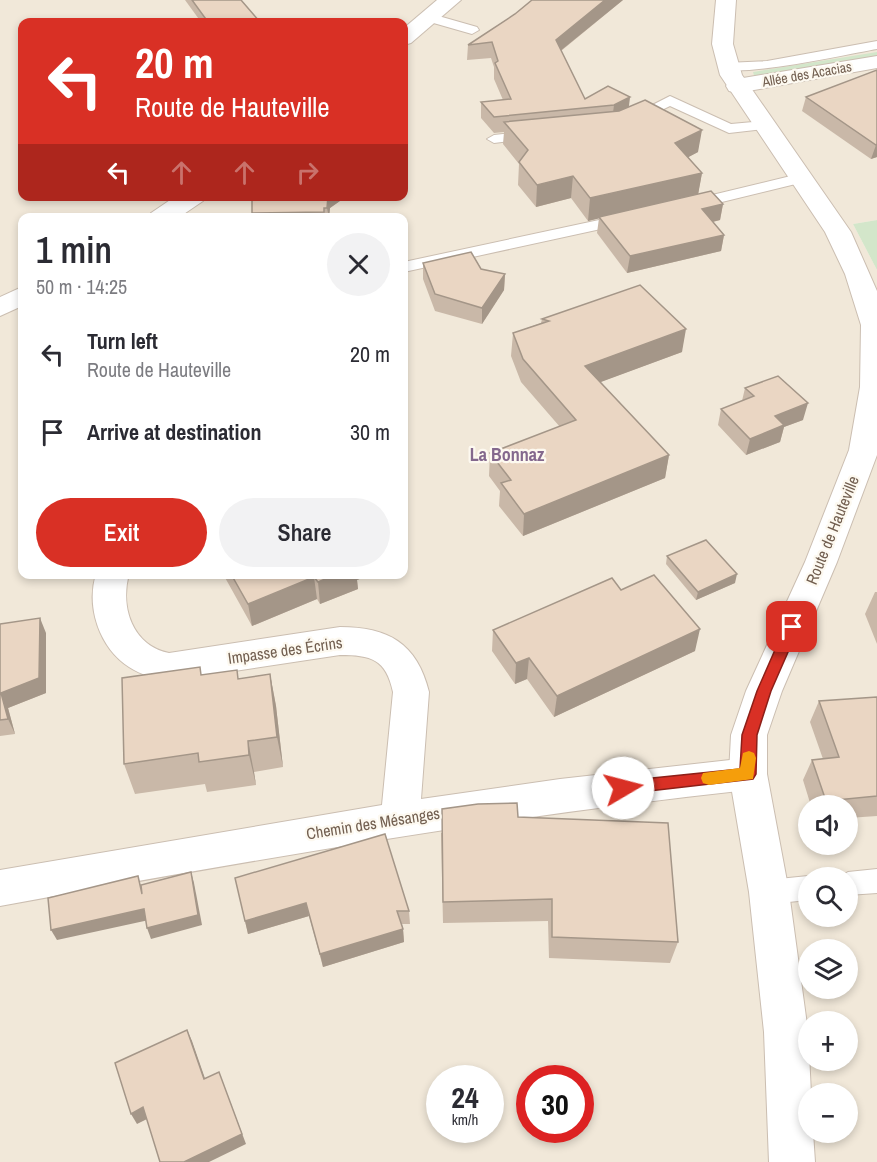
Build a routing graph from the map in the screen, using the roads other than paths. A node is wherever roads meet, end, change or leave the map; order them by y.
1 (451, 0) edge
2 (726, 0) edge
3 (428, 17) junction
4 (472, 30) dead end
5 (408, 35) edge
6 (877, 45) edge
7 (877, 62) edge
8 (731, 77) junction
9 (764, 125) junction
10 (616, 127) edge
11 (550, 133) edge
12 (494, 139) edge
13 (802, 178) junction
14 (186, 201) edge
15 (674, 208) edge
16 (168, 213) edge
17 (641, 216) edge
18 (408, 266) edge
19 (18, 298) edge
20 (0, 308) edge
21 (876, 325) edge
22 (111, 579) edge
23 (748, 774) junction
24 (400, 817) junction
25 (877, 881) edge
26 (858, 883) edge
27 (0, 888) edge
28 (798, 889) edge
29 (769, 892) junction
30 (792, 1162) edge

1 - 3 street
2 - 8 street, Route de Hauteville
3 - 4 lane
3 - 5 street
6 - 8 lane
7 - 8 street, Allée des Acacias
8 - 9 street, Route de Hauteville
9 - 10 lane
9 - 13 street, Route de Hauteville
11 - 12 lane
13 - 15 lane
13 - 21 street, Route de Hauteville
14 - 16 street
17 - 18 lane
19 - 20 street
21 - 23 street, Route de Hauteville
22 - 24 street, Impasse des Écrins
23 - 24 street, Chemin des Mésanges
23 - 29 street, Route de Hauteville
24 - 27 street, Chemin des Mésanges
25 - 26 lane
28 - 29 lane
29 - 30 street, Route de Hauteville

